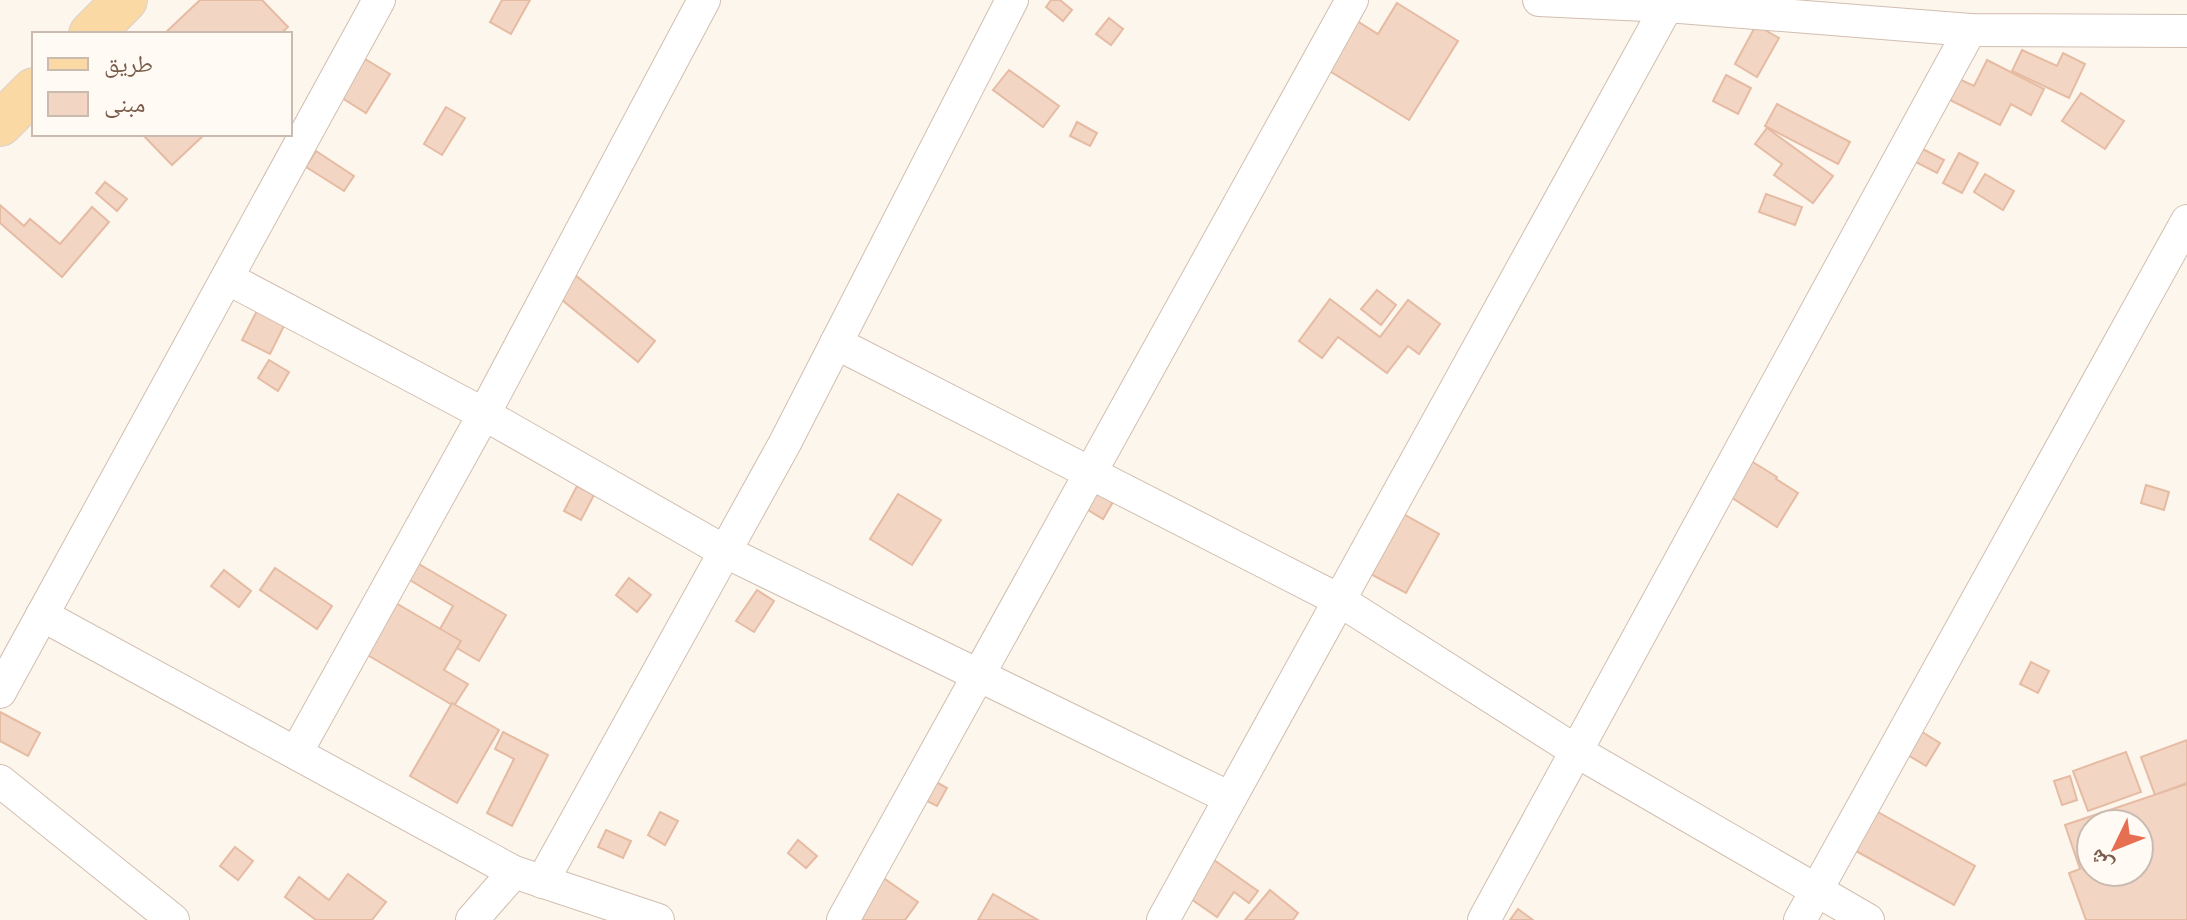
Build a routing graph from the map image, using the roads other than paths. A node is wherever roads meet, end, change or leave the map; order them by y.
1 (125, 0) edge
2 (379, 0) edge
3 (704, 0) edge
4 (1012, 0) edge
5 (1352, 0) edge
6 (1539, 0) edge
7 (1667, 6) junction
8 (1970, 30) junction
9 (2187, 31) edge
10 (93, 32) edge
11 (32, 92) edge
12 (0, 124) edge
13 (2187, 221) edge
14 (227, 278) junction
15 (836, 343) junction
16 (484, 414) junction
17 (1091, 472) junction
18 (724, 551) junction
19 (1339, 600) junction
20 (42, 615) junction
21 (978, 676) junction
22 (0, 692) edge
23 (1576, 751) junction
24 (296, 753) junction
25 (0, 781) edge
26 (1230, 798) junction
27 (528, 877) junction
28 (1816, 890) junction
29 (173, 920) edge
30 (472, 920) edge
31 (658, 920) edge
32 (843, 920) edge
33 (1163, 920) edge
34 (1484, 920) edge
35 (1800, 920) edge
36 (1868, 920) edge

1 - 10 main road
2 - 14 street
3 - 16 street
4 - 15 street
5 - 17 street
6 - 7 street
7 - 8 street
7 - 19 street
8 - 9 street
8 - 23 street
11 - 12 main road
13 - 28 street
14 - 16 street
14 - 20 street
15 - 17 street
15 - 18 street
16 - 18 street
16 - 24 street
17 - 19 street
17 - 21 street
18 - 21 street
18 - 27 street
19 - 23 street
19 - 26 street
20 - 22 street
20 - 24 street
21 - 26 street
21 - 32 street
23 - 28 street
23 - 34 street
24 - 27 street
25 - 29 street
26 - 33 street
27 - 30 street
27 - 31 street
28 - 35 street
28 - 36 street

